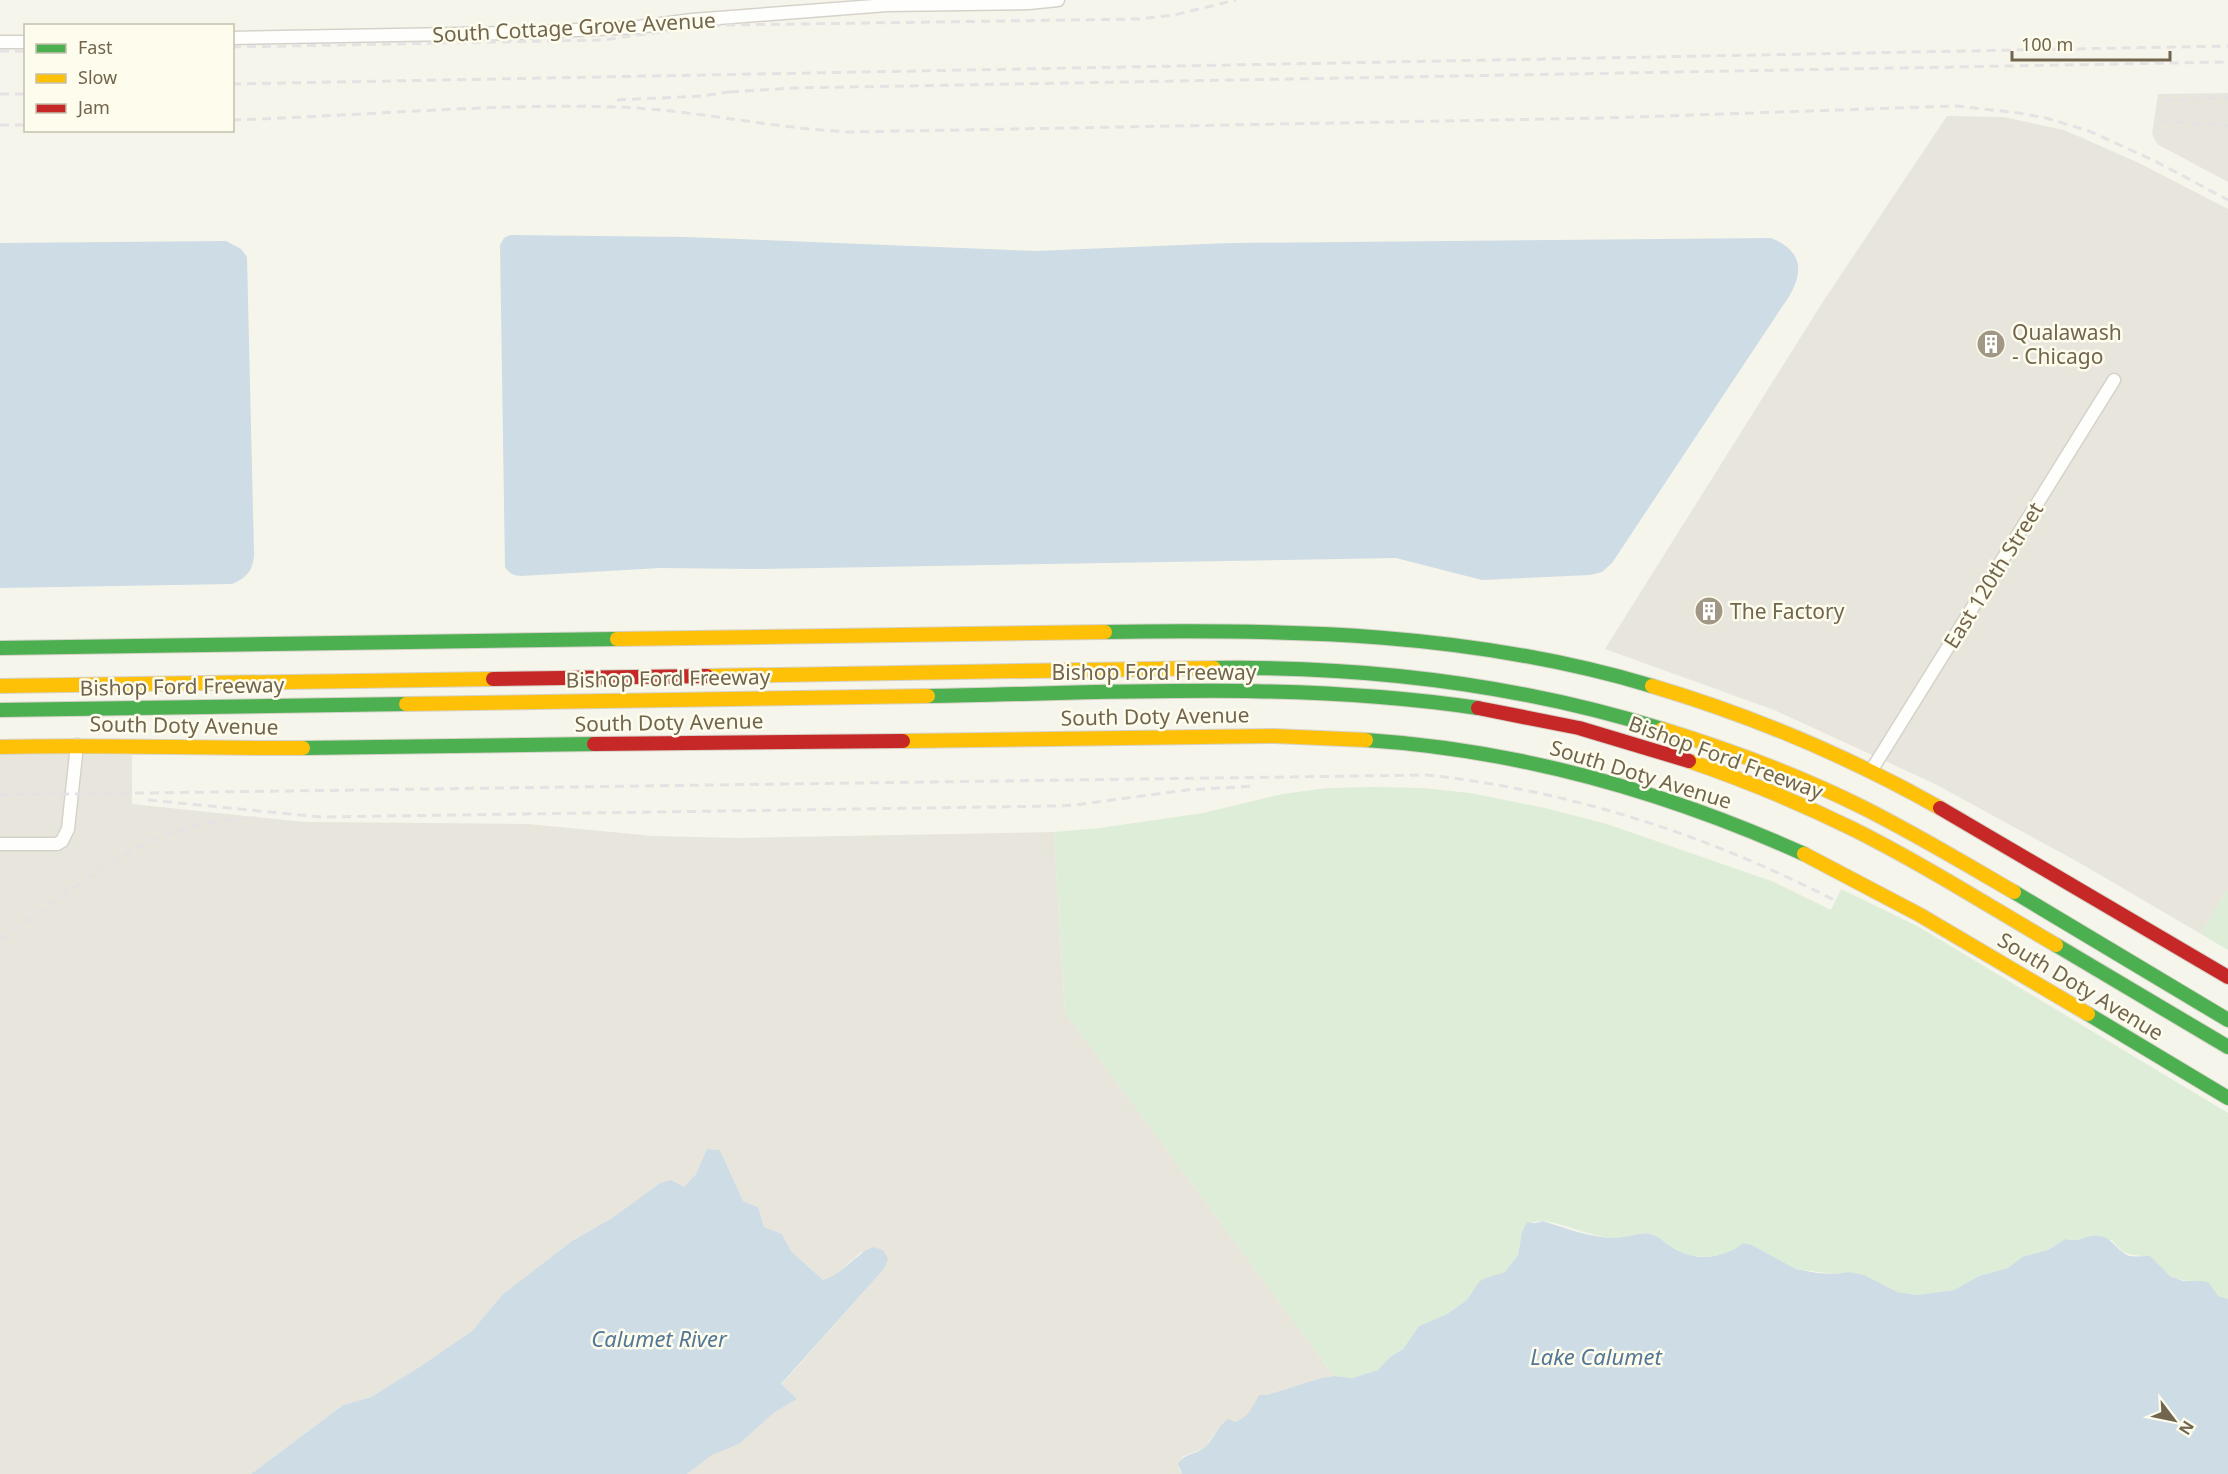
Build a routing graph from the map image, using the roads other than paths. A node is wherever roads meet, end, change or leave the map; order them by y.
1 (1058, 0) edge
2 (234, 38) edge
3 (0, 42) edge
4 (24, 42) edge
5 (2114, 380) dead end
6 (0, 648) edge
7 (0, 686) edge
8 (0, 710) edge
9 (77, 745) junction
10 (0, 747) edge
11 (1871, 771) junction
12 (0, 844) edge
13 (2228, 977) edge
14 (2228, 1020) edge
15 (2228, 1047) edge
16 (2228, 1098) edge

1 - 2 street, South Cottage Grove Avenue
3 - 4 street
5 - 11 street, East 120th Street
6 - 11 main road
7 - 14 main road, Bishop Ford Freeway
8 - 15 main road, Bishop Ford Freeway
9 - 10 main road, South Doty Avenue
9 - 12 street
9 - 16 main road, South Doty Avenue
11 - 13 main road

